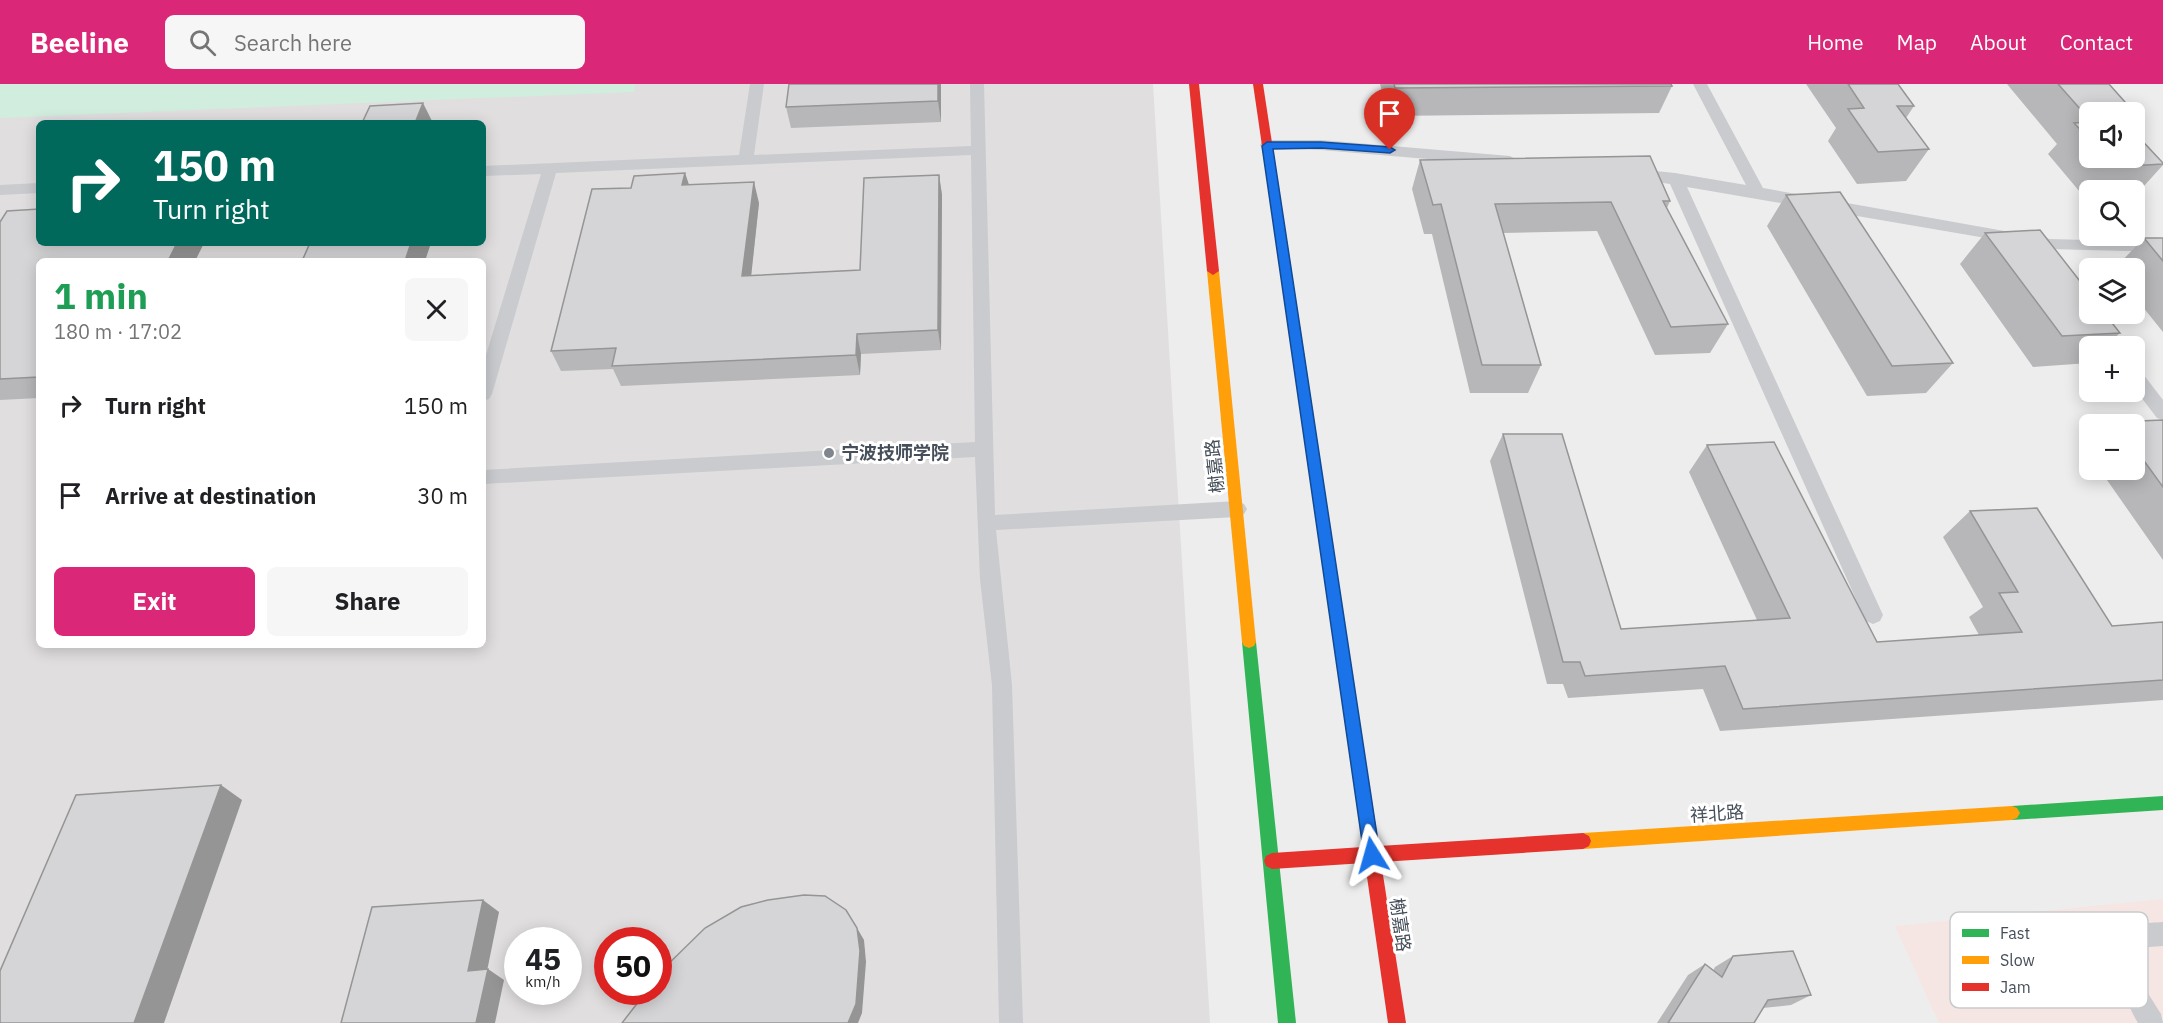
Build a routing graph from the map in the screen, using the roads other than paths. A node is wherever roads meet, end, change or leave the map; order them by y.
1 (757, 84) edge
2 (977, 84) edge
3 (1194, 84) edge
4 (1258, 84) edge
5 (1700, 84) edge
6 (1267, 146) junction
7 (980, 150) junction
8 (746, 160) junction
9 (1529, 163) edge
10 (550, 168) junction
11 (486, 171) edge
12 (1620, 172) edge
13 (1675, 178) junction
14 (36, 189) edge
15 (0, 190) edge
16 (1757, 192) junction
17 (2032, 241) junction
18 (2163, 247) edge
19 (2045, 258) edge
20 (486, 384) edge
21 (2145, 389) edge
22 (2163, 413) edge
23 (986, 449) junction
24 (486, 477) edge
25 (1237, 509) junction
26 (986, 523) junction
27 (1873, 615) dead end
28 (2163, 803) edge
29 (1372, 855) junction
30 (1272, 861) junction
31 (2163, 934) edge
32 (2148, 935) edge
33 (2143, 1008) edge
34 (1011, 1023) edge
35 (1287, 1023) edge
36 (1397, 1023) edge
37 (2152, 1023) edge

1 - 8 lane
2 - 7 lane
3 - 25 main road, 榭嘉路
4 - 6 main road, 榭嘉路
5 - 16 lane
6 - 9 lane
6 - 29 main road, 榭嘉路
7 - 8 lane
7 - 23 lane
8 - 10 lane
10 - 11 lane
10 - 20 lane
12 - 13 lane
13 - 16 lane
13 - 27 lane
14 - 15 lane
16 - 17 lane
17 - 18 lane
17 - 19 lane
21 - 22 lane
23 - 24 lane
23 - 26 lane
25 - 26 lane
25 - 30 main road, 榭嘉路
26 - 34 lane
28 - 29 main road, 祥北路
29 - 30 main road, 祥北路
29 - 36 main road, 榭嘉路
30 - 35 main road, 榭嘉路
31 - 32 lane
33 - 37 lane

